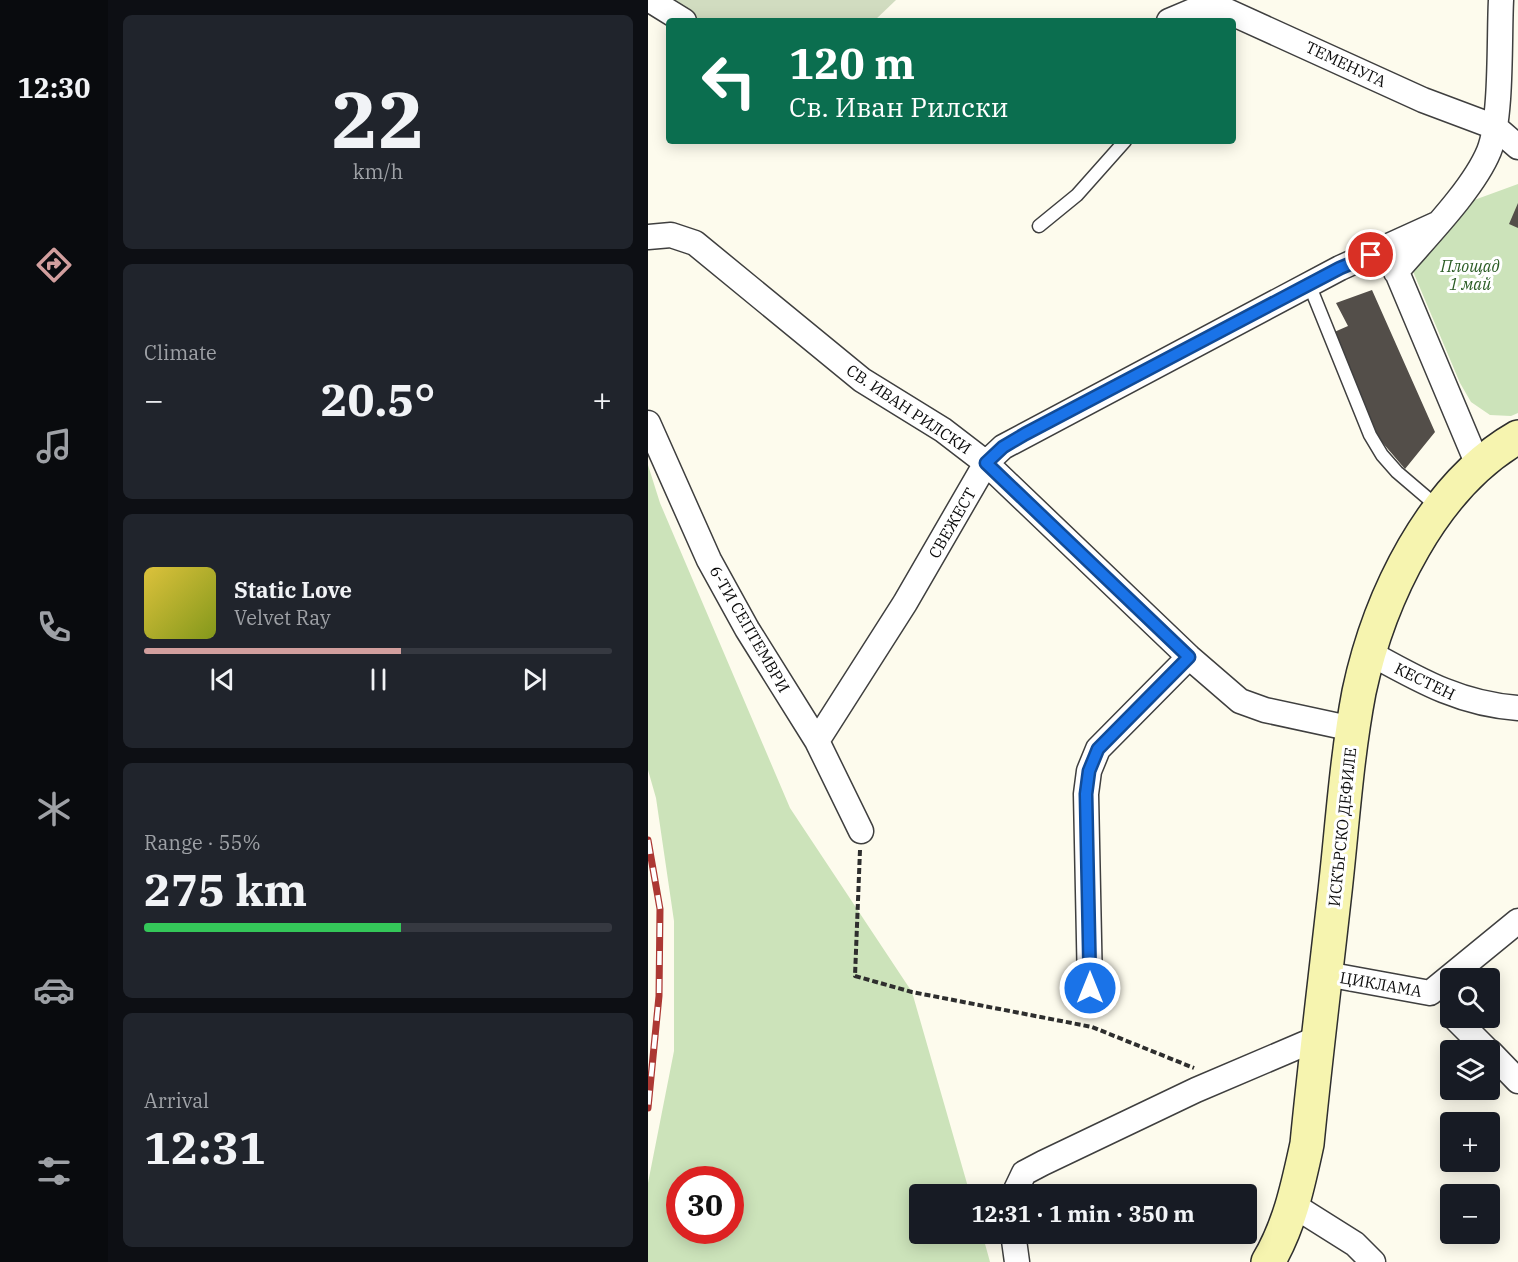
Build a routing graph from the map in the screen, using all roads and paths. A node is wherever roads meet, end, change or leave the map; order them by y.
1 (650, 0) edge
2 (1501, 0) edge
3 (1197, 5) edge
4 (1221, 16) edge
5 (679, 18) edge
6 (1174, 18) edge
7 (1236, 22) edge
8 (1495, 127) junction
9 (1122, 144) edge
10 (1518, 147) edge
11 (1437, 224) junction
12 (1039, 226) dead end
13 (648, 237) edge
14 (1386, 248) junction
15 (1396, 272) junction
16 (1309, 284) junction
17 (648, 423) edge
18 (1518, 437) edge
19 (986, 463) junction
20 (1478, 465) junction
21 (1439, 508) junction
22 (1370, 653) junction
23 (1189, 657) junction
24 (1518, 708) edge
25 (1353, 729) junction
26 (817, 741) junction
27 (861, 831) joint
28 (1518, 921) edge
29 (1326, 974) junction
30 (1090, 988) dead end
31 (1430, 993) junction
32 (1440, 1003) edge
33 (1465, 1028) edge
34 (1318, 1038) junction
35 (1477, 1040) edge
36 (1500, 1063) edge
37 (1223, 1079) junction
38 (1518, 1081) edge
39 (1019, 1184) edge
40 (1293, 1205) junction
41 (1015, 1244) edge
42 (1017, 1262) edge
43 (1268, 1262) edge
44 (1373, 1262) edge

1 - 5 street
2 - 8 street
3 - 4 street, ТЕМЕНУГА
3 - 6 street, ТЕМЕНУГА
7 - 8 street, ТЕМЕНУГА
8 - 10 street, ТЕМЕНУГА
8 - 11 street
9 - 12 lane
11 - 14 street, СВЕЖЕСТ
11 - 15 street
13 - 19 street, СВ. ИВАН РИЛСКИ
14 - 15 street
14 - 16 street, СВЕЖЕСТ
15 - 20 street
16 - 19 street, СВЕЖЕСТ
16 - 21 lane
17 - 26 street, 6-ТИ СЕПТЕМВРИ
18 - 20 main road, ИСКЪРСКО ДЕФИЛЕ
19 - 23 street, СВ. ИВАН РИЛСКИ
19 - 26 street, СВЕЖЕСТ
20 - 21 main road, ИСКЪРСКО ДЕФИЛЕ
21 - 22 main road, ИСКЪРСКО ДЕФИЛЕ
22 - 24 street, КЕСТЕН
22 - 25 main road, ИСКЪРСКО ДЕФИЛЕ
23 - 25 street, СВ. ИВАН РИЛСКИ
23 - 30 street
25 - 29 main road, ИСКЪРСКО ДЕФИЛЕ
26 - 27 street, 6-ТИ СЕПТЕМВРИ
27 - 37 path
28 - 31 street, ЦИКЛАМА
29 - 31 street, ЦИКЛАМА
29 - 34 main road, ИСКЪРСКО ДЕФИЛЕ
31 - 32 street
33 - 35 street
34 - 37 street
34 - 40 main road, ИСКЪРСКО ДЕФИЛЕ
36 - 38 street
37 - 39 street
40 - 43 main road, ИСКЪРСКО ДЕФИЛЕ
40 - 44 street
41 - 42 street

